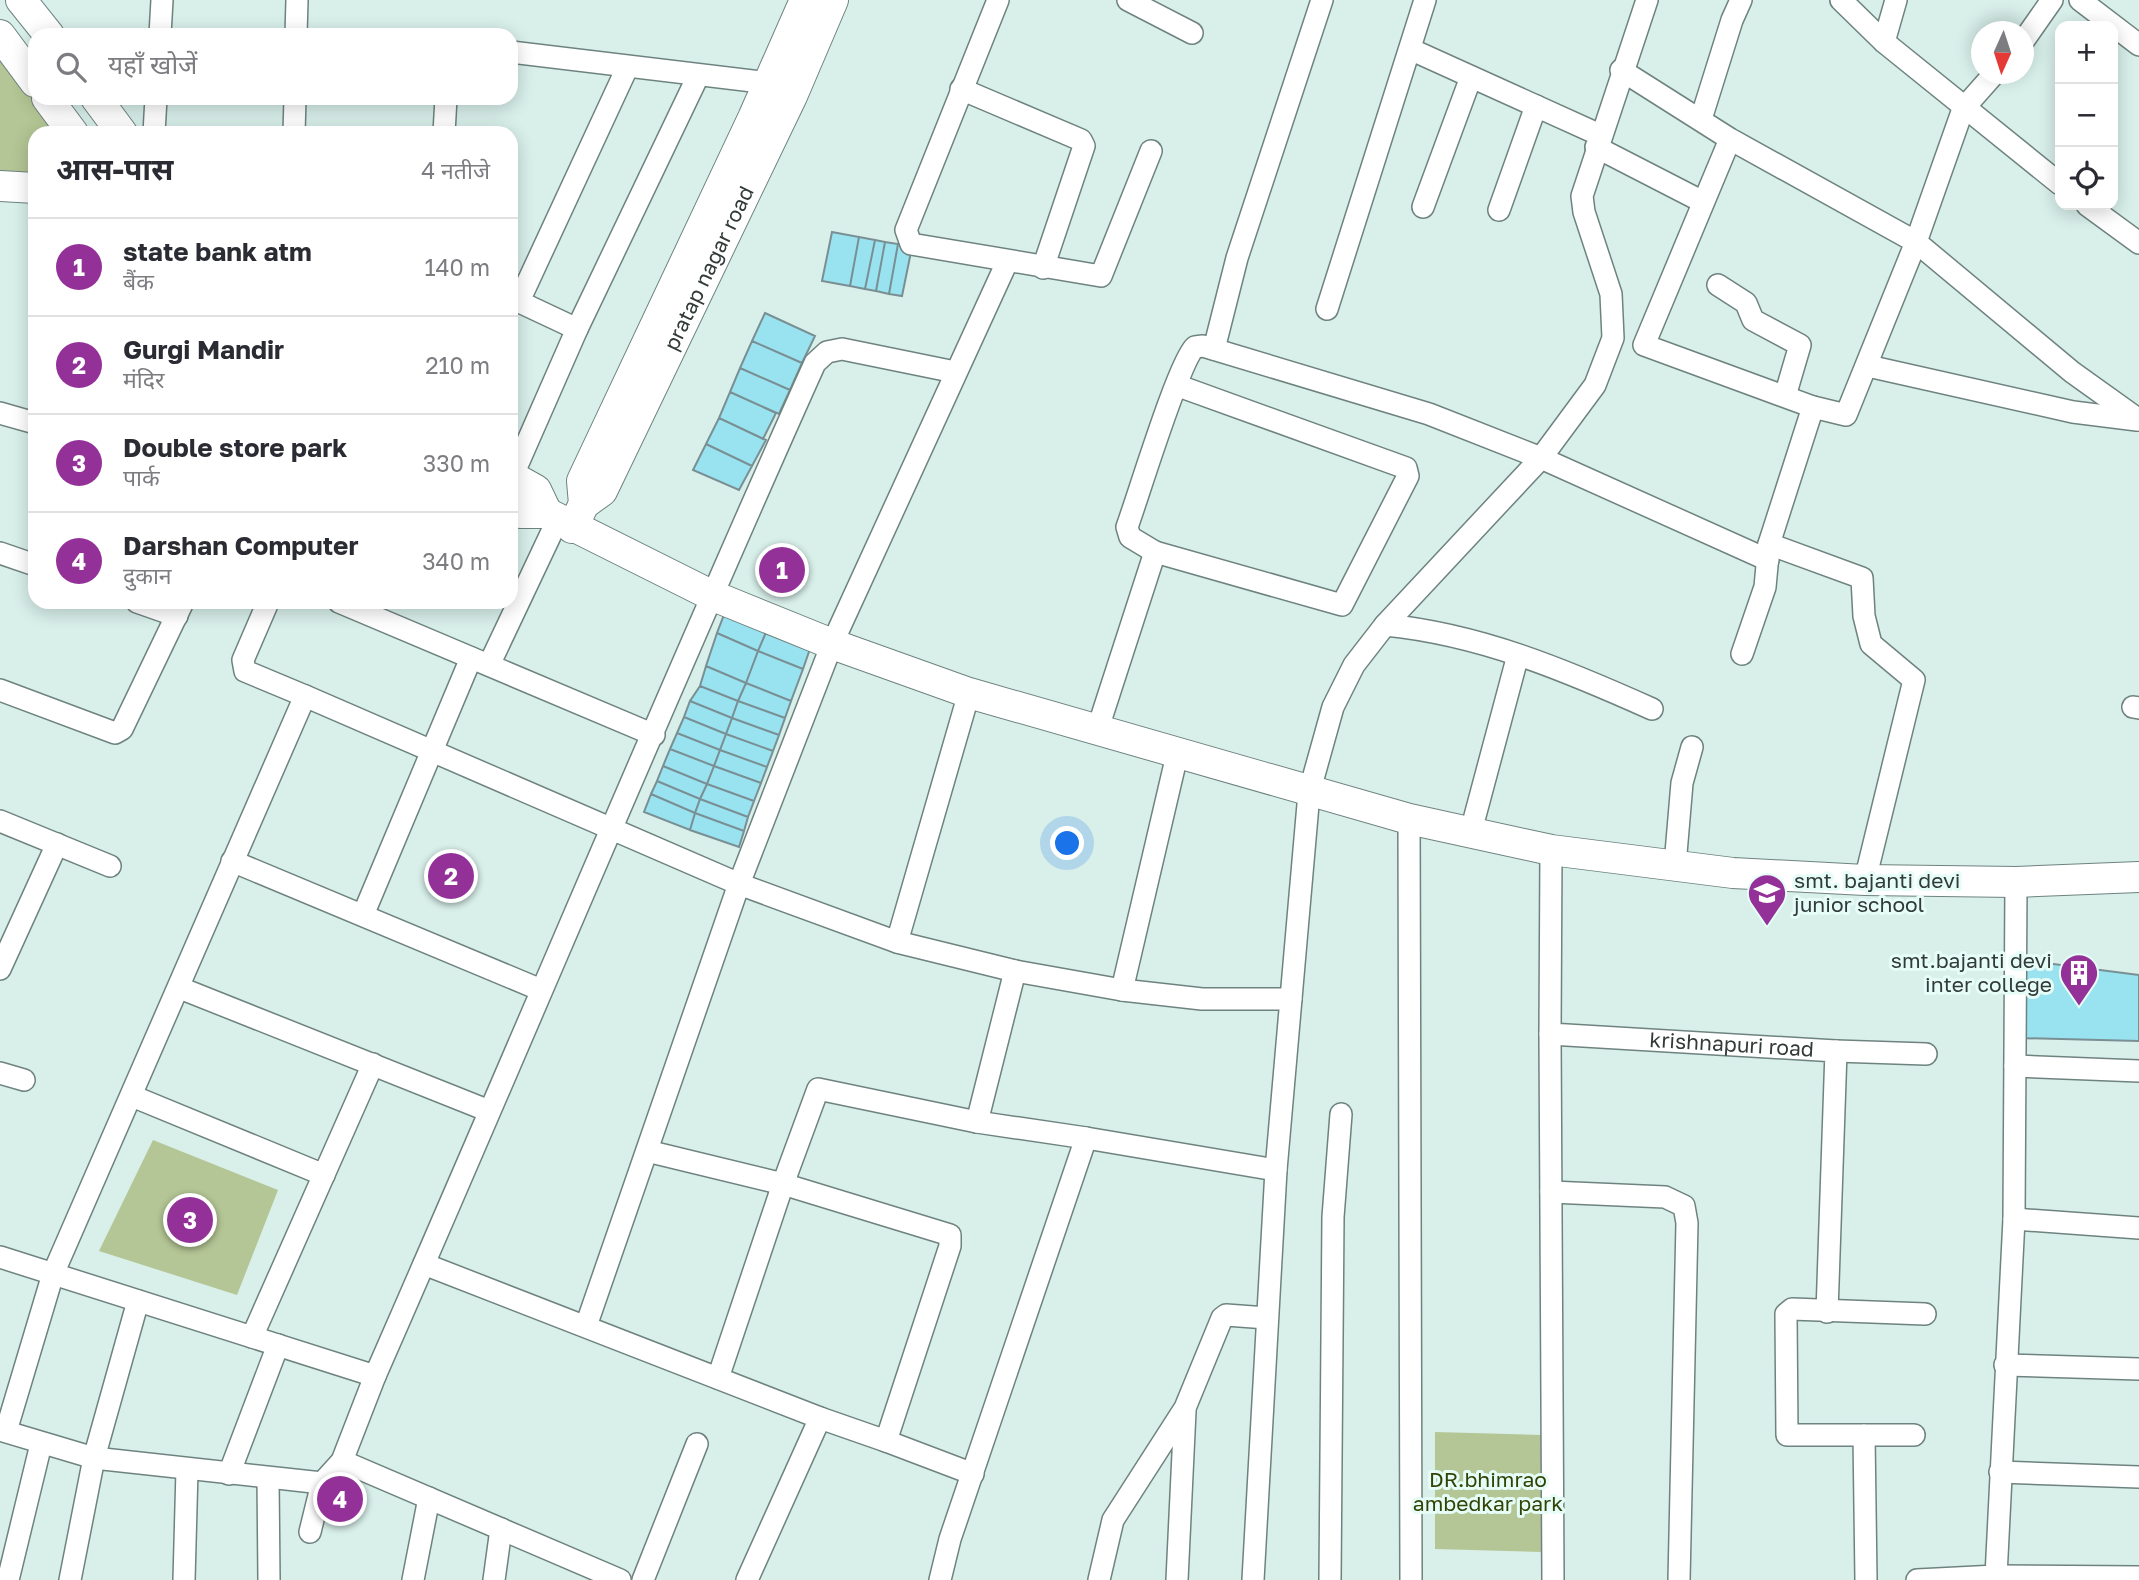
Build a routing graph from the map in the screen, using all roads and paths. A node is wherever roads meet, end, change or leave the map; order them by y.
1 (21, 0) edge
2 (163, 0) edge
3 (297, 0) edge
4 (805, 0) edge
5 (833, 0) edge
6 (998, 0) edge
7 (1128, 0) edge
8 (1322, 0) edge
9 (1425, 0) edge
10 (1647, 0) edge
11 (1741, 0) edge
12 (1842, 0) edge
13 (1896, 0) edge
14 (2052, 0) edge
15 (2080, 0) edge
16 (2034, 26) edge
17 (43, 28) edge
18 (161, 28) edge
19 (296, 28) edge
20 (1192, 33) dead end
21 (0, 35) edge
22 (1884, 42) junction
23 (2139, 45) edge
24 (1409, 49) junction
25 (518, 53) edge
26 (627, 68) junction
27 (1621, 70) junction
28 (28, 73) edge
29 (698, 76) junction
30 (1471, 77) junction
31 (769, 83) junction
32 (1985, 84) edge
33 (961, 89) junction
34 (52, 105) edge
35 (101, 105) edge
36 (156, 105) edge
37 (295, 105) edge
38 (446, 105) edge
39 (1536, 106) junction
40 (1964, 108) junction
41 (1701, 119) junction
42 (68, 126) edge
43 (117, 126) edge
44 (154, 126) edge
45 (294, 126) edge
46 (444, 126) edge
47 (1730, 139) junction
48 (1598, 141) junction
49 (1151, 151) dead end
50 (2055, 180) edge
51 (0, 186) edge
52 (28, 188) edge
53 (1703, 202) junction
54 (1423, 208) dead end
55 (1499, 210) dead end
56 (2095, 210) edge
57 (1916, 242) junction
58 (2139, 243) edge
59 (1007, 262) junction
60 (1043, 268) junction
61 (1718, 285) dead end
62 (518, 294) edge
63 (518, 301) edge
64 (1327, 309) dead end
65 (577, 329) junction
66 (1214, 349) junction
67 (1868, 366) junction
68 (955, 372) junction
69 (1176, 385) junction
70 (1785, 396) junction
71 (1813, 407) junction
72 (0, 413) edge
73 (2139, 420) edge
74 (28, 421) edge
75 (1541, 458) junction
76 (518, 463) edge
77 (518, 480) edge
78 (518, 512) edge
79 (565, 516) junction
80 (1155, 552) junction
81 (1769, 552) junction
82 (0, 553) edge
83 (28, 563) edge
84 (711, 595) junction
85 (518, 597) edge
86 (180, 609) edge
87 (265, 609) edge
88 (355, 609) edge
89 (511, 609) edge
90 (1385, 625) junction
91 (832, 644) junction
92 (1742, 654) dead end
93 (1518, 655) junction
94 (480, 662) junction
95 (0, 690) edge
96 (969, 693) junction
97 (304, 696) junction
98 (1652, 709) dead end
99 (1097, 732) junction
100 (654, 735) junction
101 (1692, 747) dead end
102 (432, 752) junction
103 (1177, 755) junction
104 (1309, 793) junction
105 (1409, 819) junction
106 (0, 821) edge
107 (610, 831) junction
108 (1471, 831) junction
109 (57, 844) junction
110 (1552, 850) junction
111 (232, 861) junction
112 (1675, 865) junction
113 (110, 866) dead end
114 (2139, 877) edge
115 (1865, 880) junction
116 (2016, 882) junction
117 (739, 884) junction
118 (363, 915) junction
119 (897, 942) junction
120 (0, 970) edge
121 (1015, 971) junction
122 (180, 988) junction
123 (541, 990) junction
124 (1122, 990) junction
125 (1291, 999) junction
126 (1550, 1034) junction
127 (1836, 1051) junction
128 (1926, 1054) dead end
129 (373, 1064) junction
130 (2015, 1066) junction
131 (2139, 1071) edge
132 (0, 1073) edge
133 (24, 1080) dead end
134 (132, 1097) junction
135 (489, 1111) junction
136 (1341, 1114) dead end
137 (977, 1122) junction
138 (1086, 1138) junction
139 (647, 1151) junction
140 (1276, 1170) junction
141 (324, 1175) junction
142 (783, 1184) junction
143 (1551, 1192) junction
144 (2014, 1219) junction
145 (2139, 1228) edge
146 (0, 1257) edge
147 (424, 1264) junction
148 (53, 1274) junction
149 (138, 1301) junction
150 (1826, 1312) junction
151 (1925, 1314) dead end
152 (1267, 1318) junction
153 (586, 1326) junction
154 (252, 1337) junction
155 (278, 1345) junction
156 (2005, 1365) junction
157 (2139, 1369) edge
158 (375, 1376) junction
159 (718, 1378) junction
160 (1185, 1408) junction
161 (820, 1418) junction
162 (3, 1431) edge
163 (1864, 1435) junction
164 (1914, 1435) dead end
165 (886, 1441) junction
166 (41, 1444) junction
167 (697, 1444) dead end
168 (94, 1458) junction
169 (342, 1461) junction
170 (187, 1470) junction
171 (2000, 1472) junction
172 (229, 1474) junction
173 (973, 1474) junction
174 (2139, 1477) edge
175 (268, 1478) junction
176 (322, 1483) junction
177 (429, 1498) junction
178 (501, 1528) junction
179 (310, 1532) dead end
180 (1996, 1576) junction
181 (2139, 1577) edge
182 (2079, 1578) edge
183 (8, 1580) edge
184 (70, 1580) edge
185 (184, 1580) edge
186 (269, 1580) edge
187 (413, 1580) edge
188 (494, 1580) edge
189 (620, 1580) edge
190 (643, 1580) edge
191 (747, 1580) edge
192 (940, 1580) edge
193 (1100, 1580) edge
194 (1177, 1580) edge
195 (1253, 1580) edge
196 (1330, 1580) edge
197 (1411, 1580) edge
198 (1553, 1580) edge
199 (1679, 1580) edge
200 (1866, 1580) edge
201 (1917, 1580) edge

1 - 17 street
2 - 18 street
3 - 19 street
4 - 31 street
5 - 79 street, pratap nagar road
6 - 33 street
7 - 20 street
8 - 66 street
9 - 24 street
10 - 27 street
11 - 41 street
12 - 22 street
13 - 22 street
14 - 16 street
15 - 23 street
21 - 28 street
22 - 40 street
24 - 30 street
24 - 64 street
25 - 26 street
26 - 29 street
26 - 62 street
27 - 41 street
27 - 48 street
29 - 31 street
29 - 65 street
30 - 39 street
30 - 54 street
31 - 79 street
32 - 40 street
33 - 59 street
33 - 60 street
34 - 42 street
35 - 43 street
36 - 44 street
37 - 45 street
38 - 46 street
39 - 48 street
39 - 55 street
40 - 50 street
40 - 57 street
41 - 47 street
47 - 53 street
47 - 57 street
48 - 53 street
48 - 75 street
49 - 60 street
51 - 52 street
53 - 70 street
56 - 58 street
57 - 67 street
57 - 73 street
59 - 60 street
59 - 68 street
61 - 70 street
63 - 65 street
65 - 76 street
66 - 69 street
66 - 75 street
67 - 71 street
67 - 73 street
68 - 84 street
68 - 91 street
69 - 80 street
69 - 80 street
70 - 71 street
71 - 81 street
72 - 74 street
75 - 81 street
75 - 90 street
77 - 79 street
78 - 79 street
79 - 84 street
79 - 85 street
80 - 99 street
81 - 92 street
81 - 115 street
82 - 83 street
84 - 91 street
84 - 100 street
86 - 95 street
87 - 97 street
88 - 94 street
89 - 94 street
90 - 93 street
90 - 104 street
91 - 96 street
91 - 117 street
93 - 98 street
93 - 108 street
94 - 100 street
94 - 102 street
96 - 99 street
96 - 119 street
97 - 102 street
97 - 111 street
99 - 103 street
100 - 107 street
101 - 112 street
102 - 107 street
102 - 118 street
103 - 104 street
103 - 124 street
104 - 105 street
104 - 125 street
105 - 108 street
105 - 197 street
106 - 109 street
107 - 117 street
107 - 123 street
108 - 110 street
109 - 113 street
109 - 120 street
110 - 112 street
110 - 126 street
111 - 118 street
111 - 122 street
112 - 115 street
114 - 116 street
115 - 116 street
116 - 130 street
117 - 119 street
117 - 139 street
118 - 123 street
119 - 121 street
121 - 124 street
121 - 137 street
122 - 129 street
122 - 134 street
123 - 135 street
124 - 125 street
125 - 140 street
126 - 127 street, krishnapuri road
126 - 143 street
127 - 128 street
127 - 150 street, krishnapuri road
129 - 135 street
129 - 141 street
130 - 131 street
130 - 144 street
132 - 133 street
134 - 141 street
134 - 148 street
135 - 147 street
136 - 196 street
137 - 138 street
137 - 142 street
138 - 140 street
138 - 173 street
139 - 142 street
139 - 153 street
140 - 152 street
141 - 154 street
142 - 159 street
142 - 165 street
143 - 198 street
143 - 199 street
144 - 145 street
144 - 156 street
146 - 148 street
147 - 153 street
147 - 158 street
148 - 149 street
148 - 162 street
149 - 154 street
149 - 168 street
150 - 151 street
150 - 163 street
152 - 160 street
152 - 195 street
153 - 159 street
154 - 155 street
155 - 158 street
155 - 172 street
156 - 157 street
156 - 171 street
158 - 169 street
159 - 161 street
160 - 193 street
160 - 194 street
161 - 165 street
161 - 191 street
162 - 166 street
163 - 164 street
163 - 200 street
165 - 173 street
166 - 168 street
166 - 183 street
167 - 190 street
168 - 170 street
168 - 184 street
169 - 176 street
169 - 177 street
170 - 172 street
170 - 185 street
171 - 174 street
171 - 180 street
172 - 175 street
173 - 192 street
175 - 176 street
175 - 186 street
176 - 179 street
177 - 178 street
177 - 187 street
178 - 188 street
178 - 189 street
180 - 182 street
180 - 201 street
181 - 182 street

